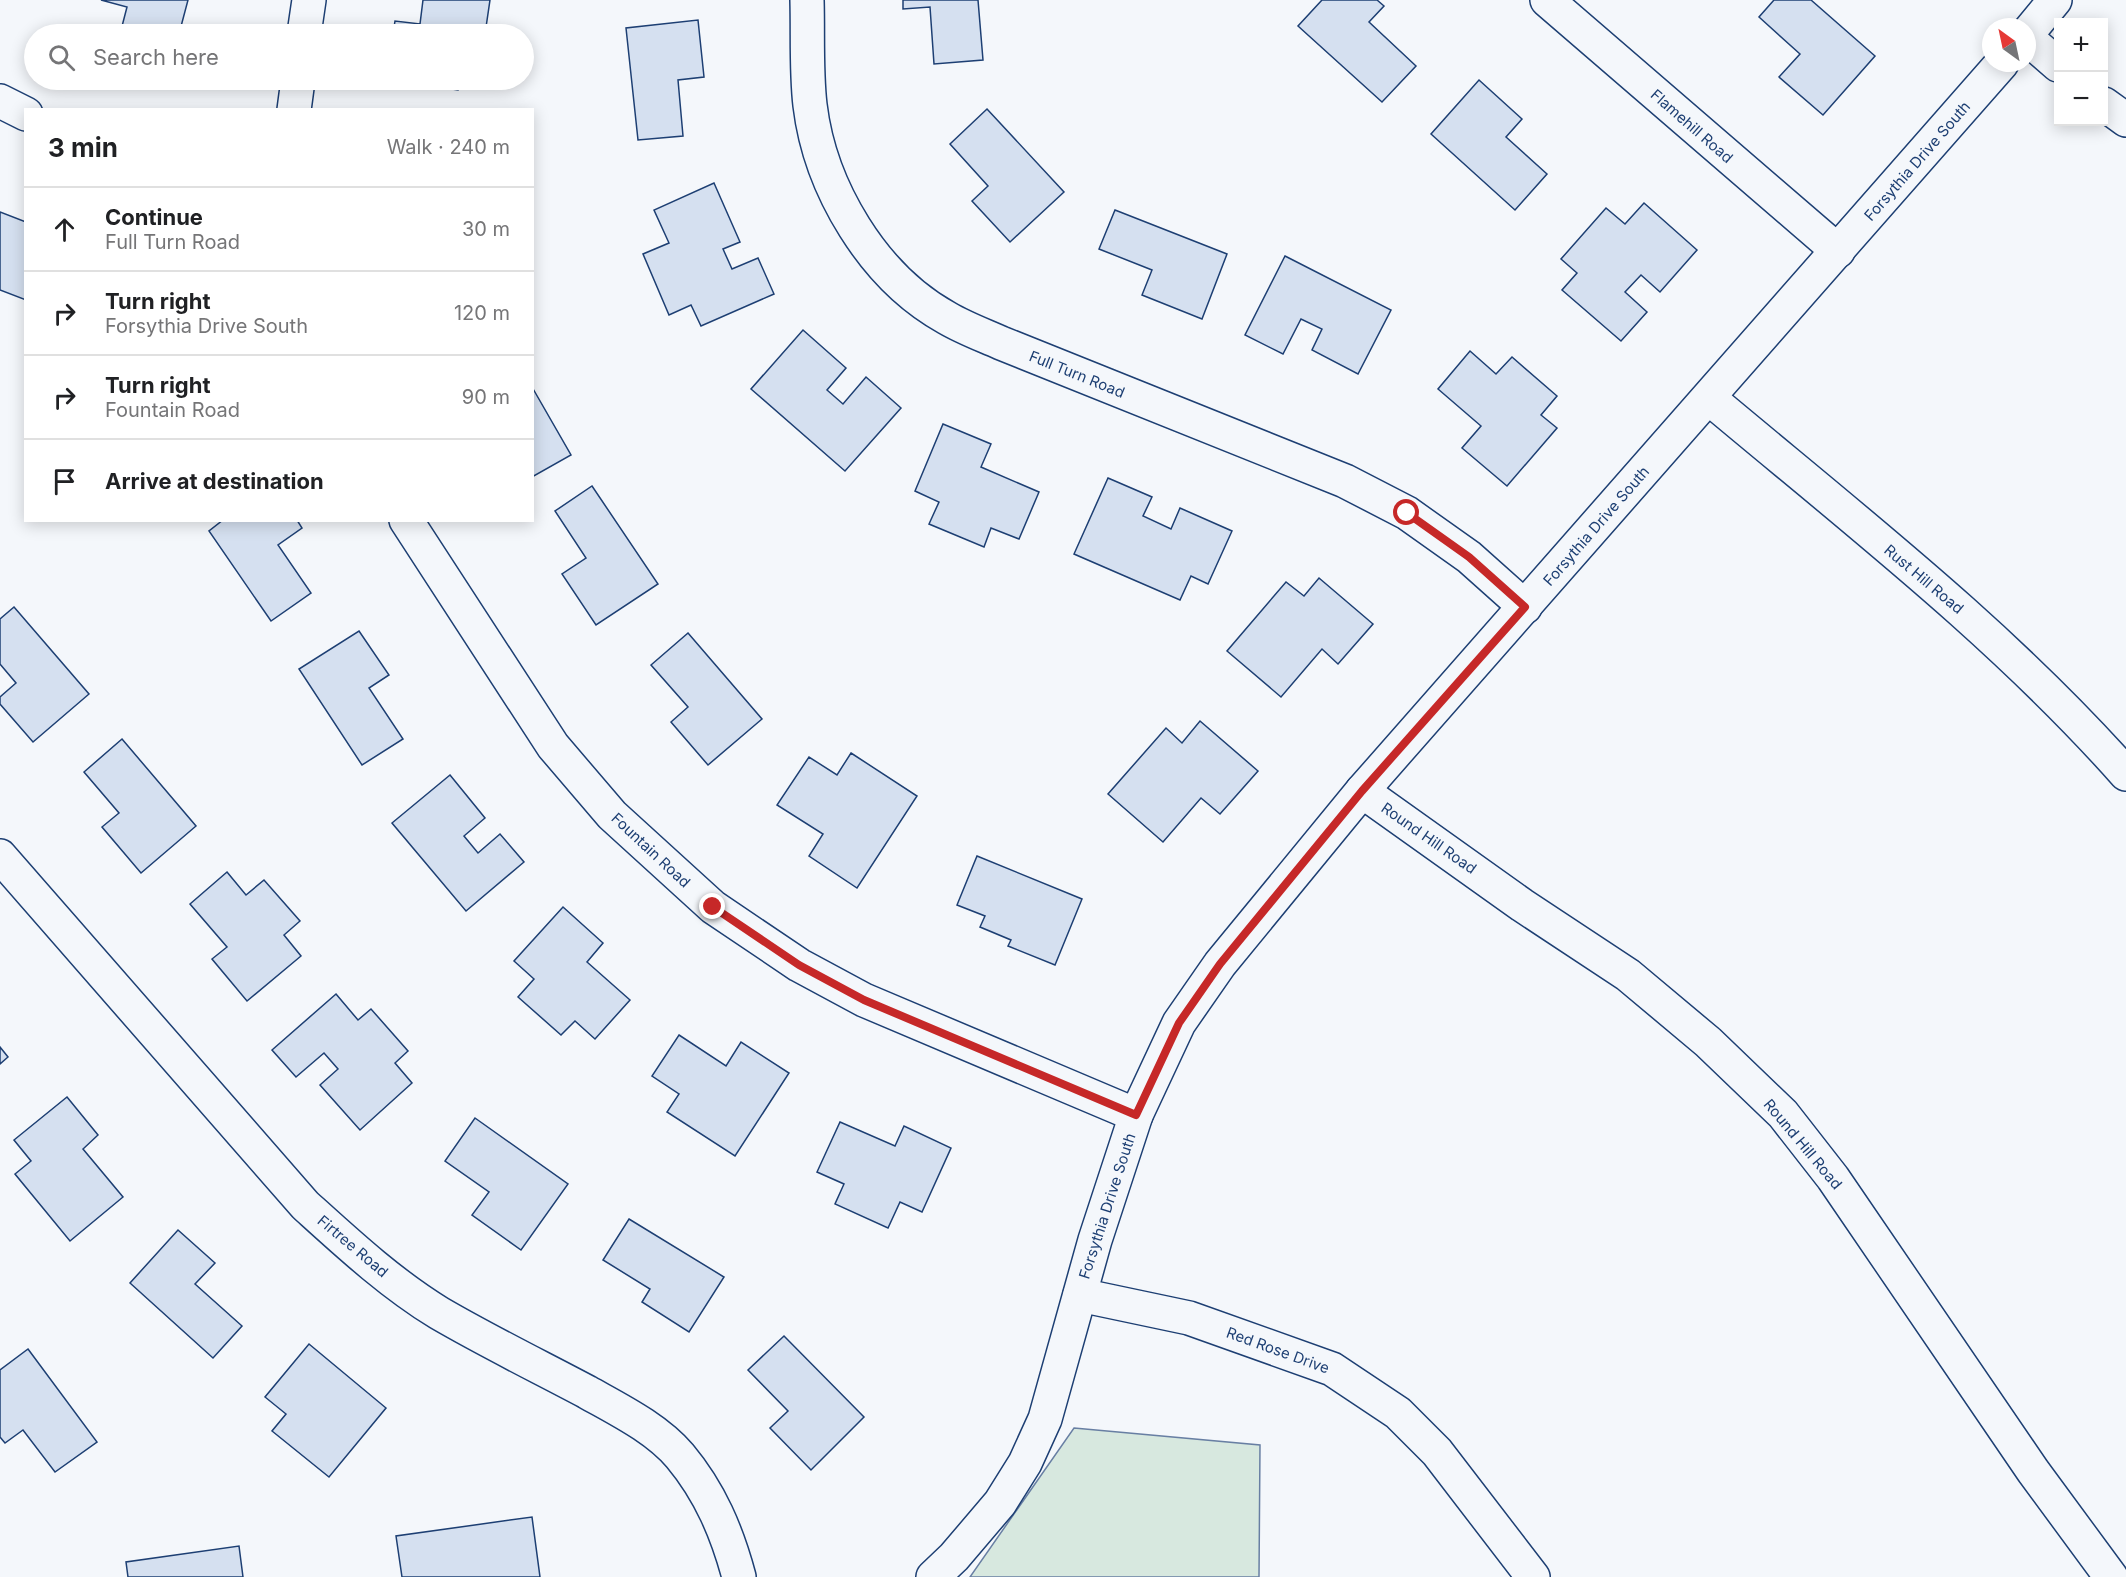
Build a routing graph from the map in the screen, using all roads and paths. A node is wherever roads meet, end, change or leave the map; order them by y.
1 (309, 0) edge
2 (807, 0) edge
3 (1547, 0) edge
4 (2055, 0) edge
5 (305, 24) edge
6 (2036, 24) edge
7 (2036, 44) edge
8 (2054, 61) edge
9 (1994, 72) edge
10 (297, 90) edge
11 (0, 100) edge
12 (2108, 107) edge
13 (294, 108) edge
14 (24, 113) edge
15 (2126, 120) edge
16 (1838, 251) junction
17 (1709, 398) junction
18 (407, 522) edge
19 (1525, 607) junction
20 (2126, 774) edge
21 (1362, 791) junction
22 (0, 856) edge
23 (1136, 1115) junction
24 (1080, 1295) junction
25 (739, 1577) edge
26 (933, 1577) edge
27 (1533, 1577) edge
28 (2111, 1577) edge

1 - 5 street
2 - 19 street, Full Turn Road
3 - 16 street, Flamehill Road
4 - 6 street
7 - 8 street
9 - 16 street, Forsythia Drive South
10 - 13 street
11 - 14 street
12 - 15 street
16 - 17 street, Forsythia Drive South
17 - 19 street, Forsythia Drive South
17 - 20 street, Rust Hill Road
18 - 23 street, Fountain Road
19 - 21 street, Forsythia Drive South
21 - 23 street, Forsythia Drive South
21 - 28 street, Round Hill Road
22 - 25 street, Firtree Road
23 - 24 street, Forsythia Drive South
24 - 26 street, Forsythia Drive South
24 - 27 street, Red Rose Drive

